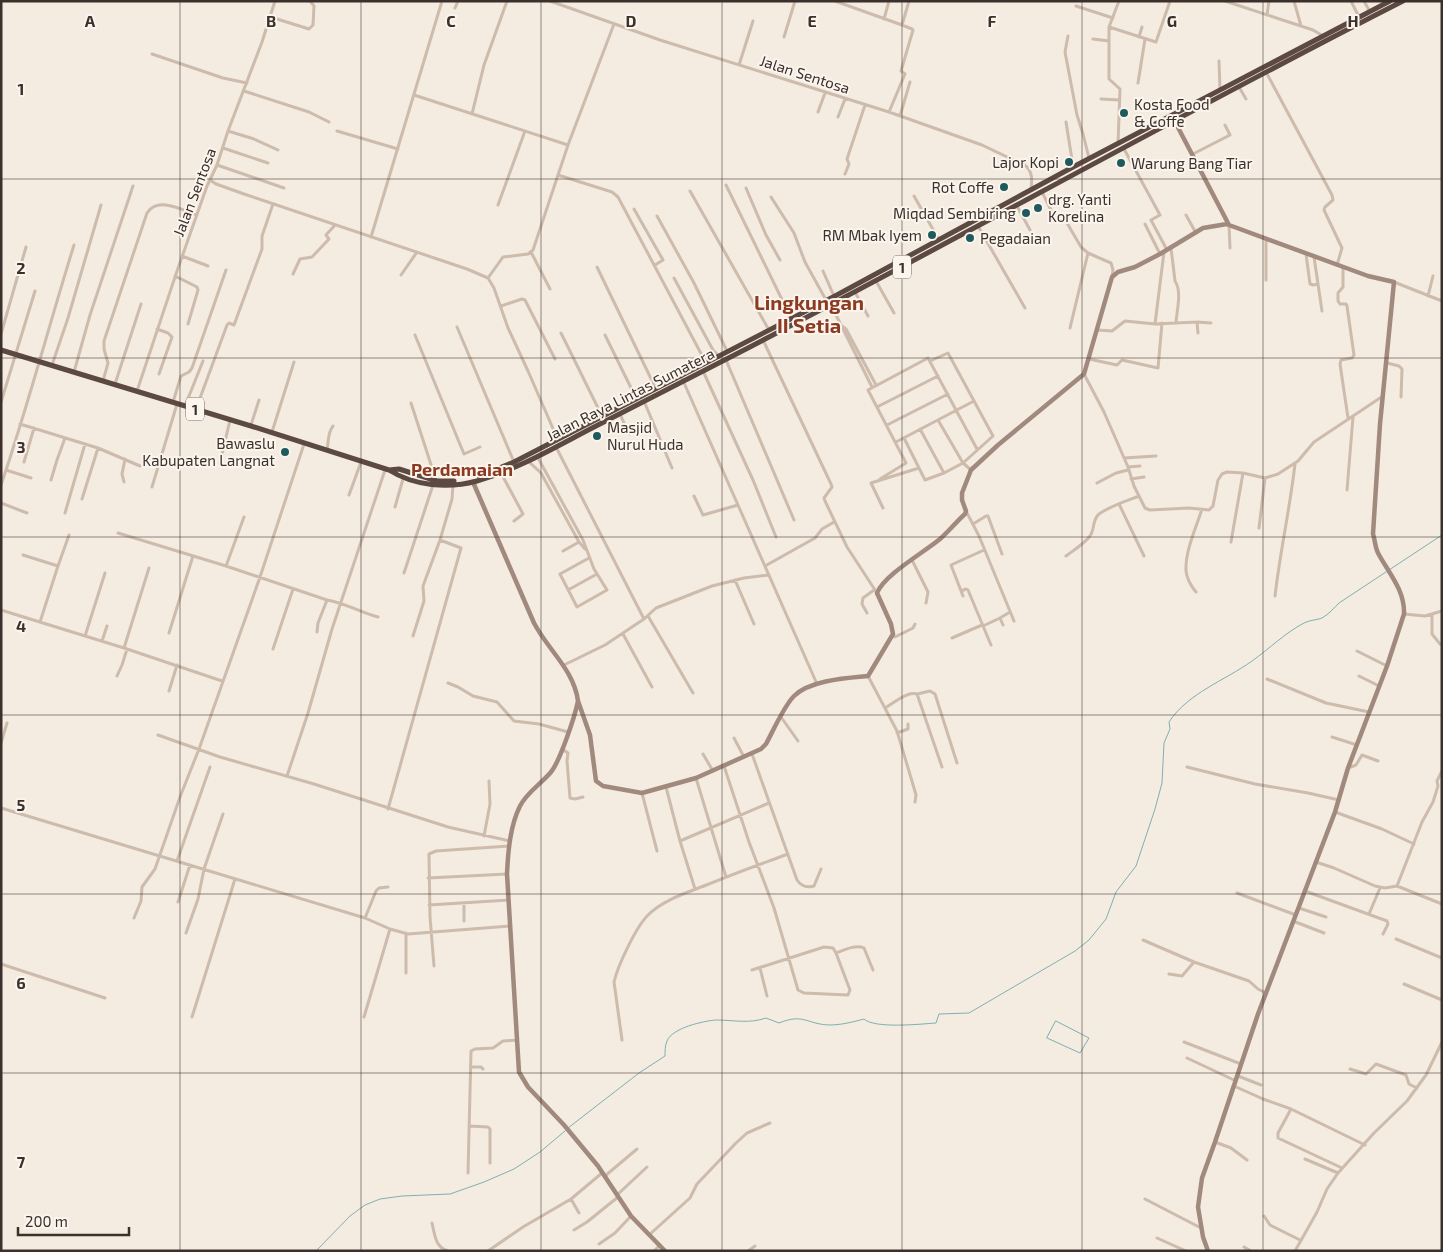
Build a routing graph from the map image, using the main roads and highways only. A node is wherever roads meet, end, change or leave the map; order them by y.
1 (1390, 1) edge
2 (1403, 1) edge
3 (1371, 14) junction
4 (1324, 38) junction
5 (1173, 118) junction
6 (1121, 145) junction
7 (829, 303) junction
8 (1, 350) edge
9 (682, 379) junction
10 (558, 444) junction
11 (387, 470) junction
12 (435, 483) junction

1 - 3 highway, Jalan Raya Lintas Sumatera / 1
2 - 3 highway, Jalan Raya Lintas Sumatera / 1
3 - 4 highway, Jalan Raya Lintas Sumatera / 1
3 - 4 highway, Jalan Raya Lintas Sumatera / 1
4 - 5 highway, Jalan Raya Lintas Sumatera / 1
4 - 5 highway, Jalan Raya Lintas Sumatera / 1
5 - 6 highway, Jalan Raya Lintas Sumatera / 1
6 - 7 highway, Jalan Raya Lintas Sumatera / 1
6 - 7 highway, Jalan Raya Lintas Sumatera / 1
7 - 9 highway, Jalan Raya Lintas Sumatera / 1
7 - 9 highway, Jalan Raya Lintas Sumatera / 1
8 - 11 highway, Jalan Raya Lintas Sumatera / 1
9 - 10 highway, Jalan Raya Lintas Sumatera / 1
9 - 10 highway, Jalan Raya Lintas Sumatera / 1
10 - 12 highway, Jalan Raya Lintas Sumatera / 1
10 - 12 highway, Jalan Raya Lintas Sumatera / 1
11 - 12 highway, Jalan Raya Lintas Sumatera / 1
11 - 12 highway, Jalan Raya Lintas Sumatera / 1

